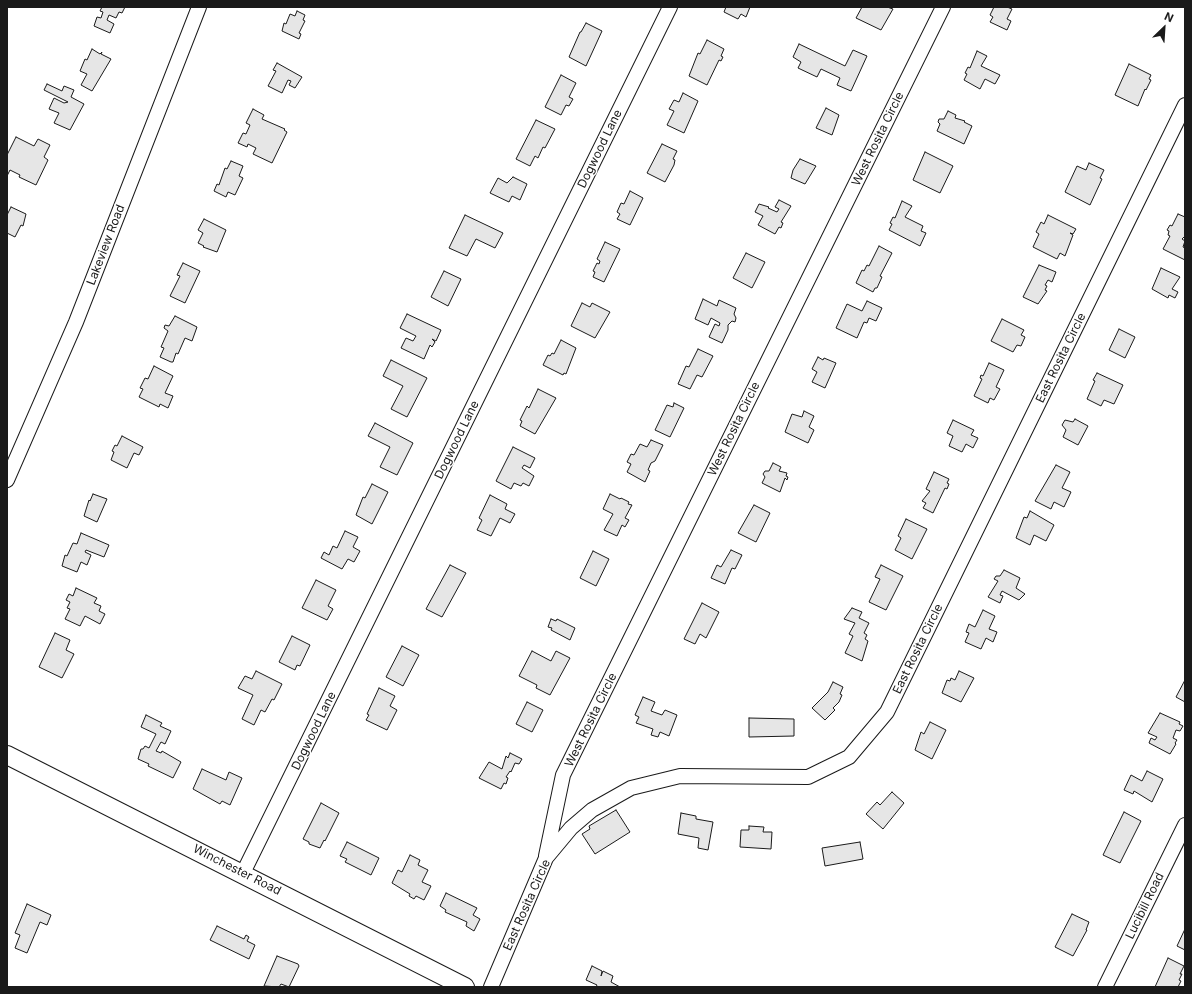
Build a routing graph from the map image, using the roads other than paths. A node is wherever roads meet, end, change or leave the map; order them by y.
1 (199, 7) edge
2 (670, 7) edge
3 (943, 7) edge
4 (1185, 105) edge
5 (7, 480) edge
6 (7, 755) edge
7 (1185, 826) edge
8 (546, 858) junction
9 (243, 873) junction
10 (465, 987) edge
11 (491, 987) edge
12 (1104, 987) edge

1 - 5 street, Lakeview Road
2 - 9 street, Dogwood Lane
3 - 8 street, West Rosita Circle
4 - 8 street, East Rosita Circle
6 - 9 main road, Winchester Road
7 - 12 street, Lucibill Road
8 - 11 street, East Rosita Circle
9 - 10 main road, Winchester Road

